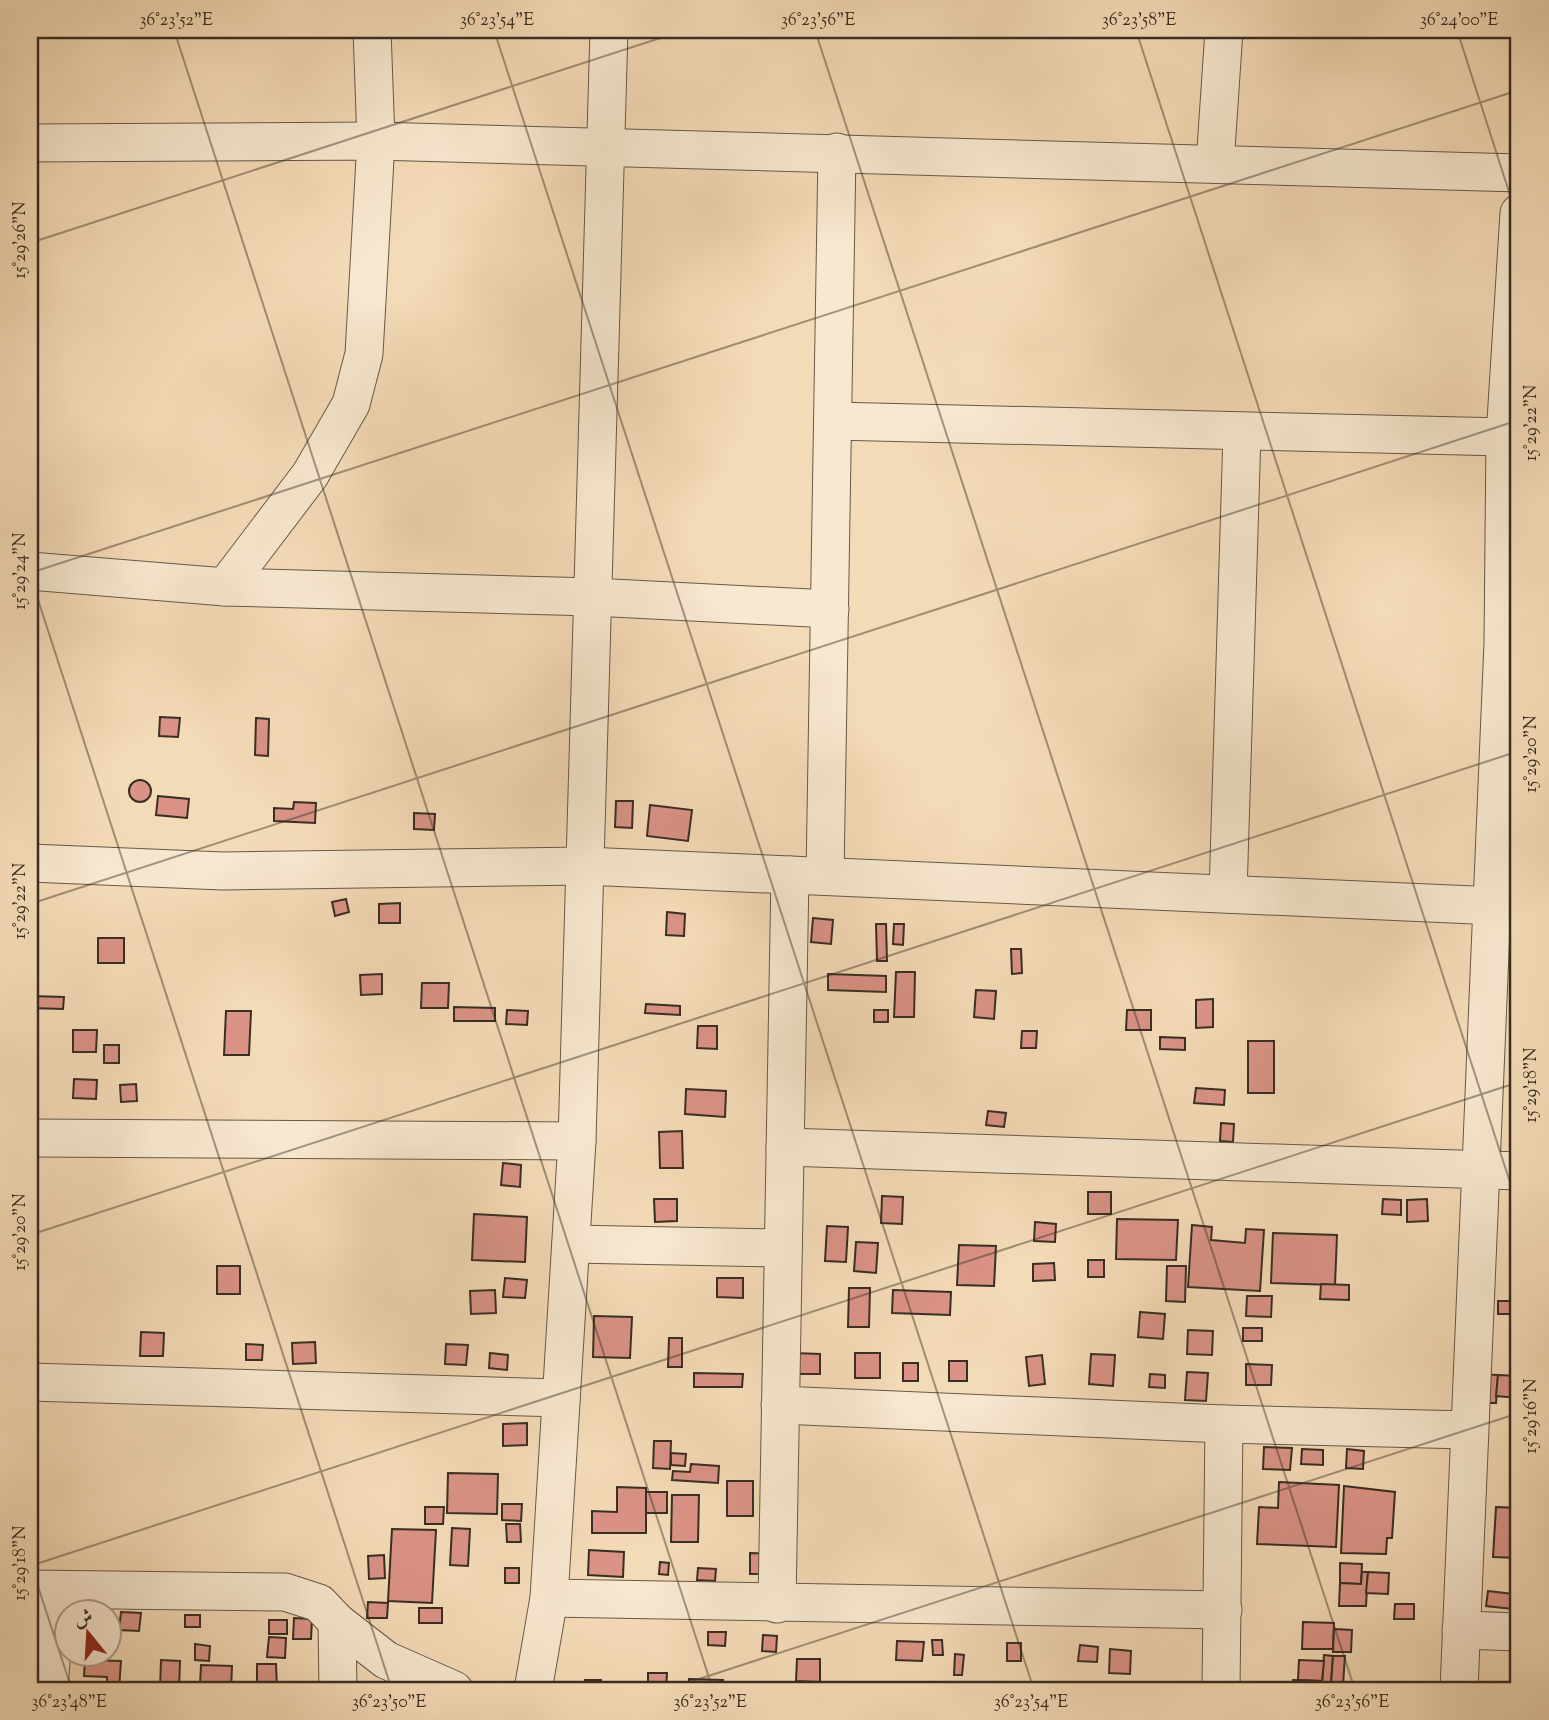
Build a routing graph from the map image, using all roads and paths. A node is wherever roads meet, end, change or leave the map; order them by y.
1 (372, 30) edge
2 (609, 30) edge
3 (1224, 30) edge
4 (376, 141) junction
5 (30, 144) edge
6 (606, 145) junction
7 (837, 152) junction
8 (1215, 164) junction
9 (1519, 173) edge
10 (1519, 213) edge
11 (832, 421) junction
12 (1242, 433) junction
13 (1505, 437) junction
14 (30, 571) edge
15 (225, 587) junction
16 (593, 597) junction
17 (830, 609) junction
18 (30, 863) edge
19 (585, 866) junction
20 (807, 876) junction
21 (1228, 894) junction
22 (1505, 906) edge
23 (30, 1138) edge
24 (578, 1141) junction
25 (785, 1147) junction
26 (1480, 1170) junction
27 (1519, 1171) edge
28 (571, 1244) junction
29 (783, 1248) junction
30 (30, 1382) edge
31 (561, 1398) junction
32 (780, 1405) junction
33 (1224, 1424) junction
34 (1468, 1430) junction
35 (43, 1590) edge
36 (549, 1598) junction
37 (777, 1604) junction
38 (1223, 1610) junction
39 (337, 1622) junction
40 (1461, 1630) junction
41 (1519, 1632) edge
42 (49, 1690) edge
43 (338, 1690) edge
44 (454, 1690) edge
45 (533, 1690) edge
46 (1221, 1690) edge
47 (1459, 1690) edge

1 - 4 street
2 - 6 street
3 - 8 street
4 - 5 street
4 - 6 street
4 - 15 street
6 - 7 street
6 - 16 street
7 - 8 street
7 - 11 street
8 - 9 street
10 - 13 street
11 - 12 street
11 - 17 street
12 - 13 street
12 - 21 street
13 - 22 street
14 - 15 street
15 - 16 street
16 - 17 street
16 - 19 street
17 - 20 street
18 - 19 street
19 - 20 street
19 - 24 street
20 - 21 street
20 - 25 street
21 - 22 street
22 - 26 street
23 - 24 street
24 - 28 street
25 - 26 street
25 - 29 street
26 - 27 street
26 - 34 street
28 - 29 street
28 - 31 street
29 - 32 street
30 - 31 street
31 - 36 street
32 - 33 street
32 - 37 street
33 - 34 street
33 - 38 street
34 - 40 street
35 - 39 street
35 - 42 street
36 - 37 street
36 - 45 street
37 - 38 street
38 - 46 street
39 - 43 street
39 - 44 street
40 - 41 street
40 - 47 street

